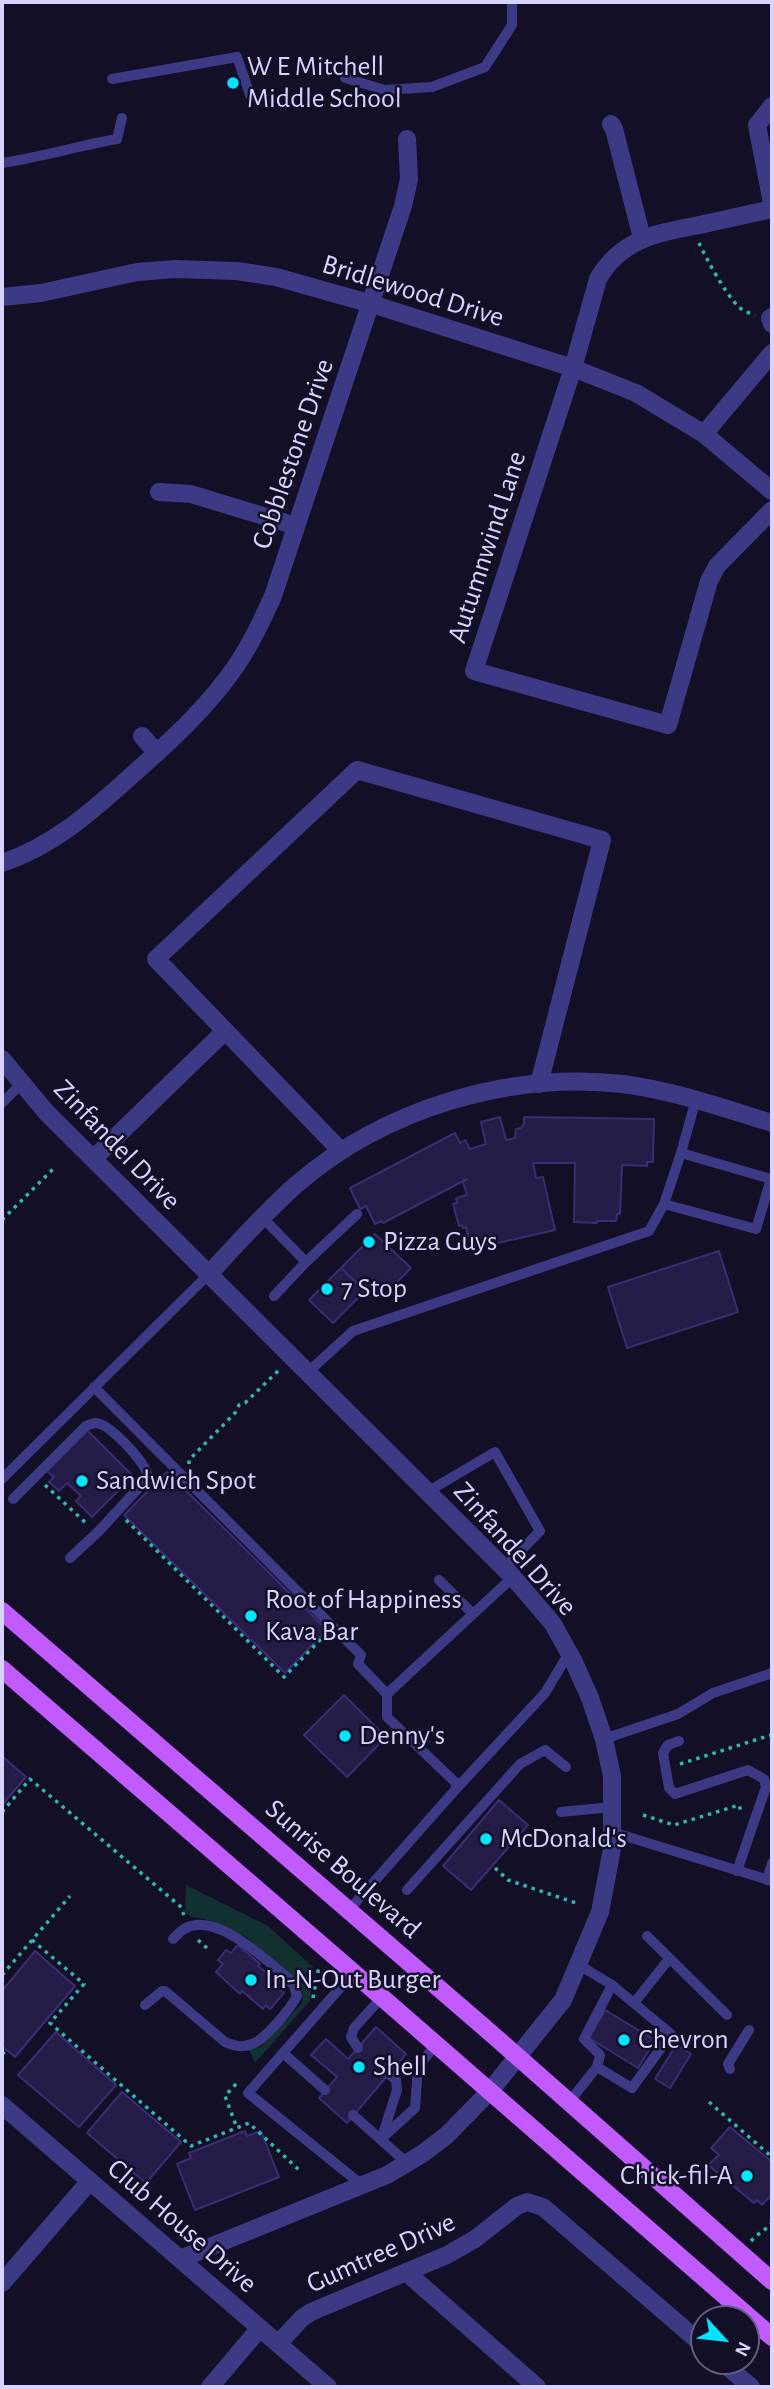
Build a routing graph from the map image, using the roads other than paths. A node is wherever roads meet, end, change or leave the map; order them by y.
1 (512, 2) edge
2 (345, 78) dead end
3 (112, 79) dead end
4 (250, 95) dead end
5 (772, 106) edge
6 (122, 118) dead end
7 (611, 124) dead end
8 (407, 139) dead end
9 (2, 163) edge
10 (772, 203) edge
11 (772, 209) edge
12 (642, 238) junction
13 (2, 297) edge
14 (372, 304) junction
15 (772, 353) edge
16 (573, 368) junction
17 (704, 434) junction
18 (772, 491) edge
19 (159, 492) dead end
20 (772, 510) edge
21 (296, 526) junction
22 (142, 736) dead end
23 (157, 753) junction
24 (2, 863) edge
25 (225, 1031) junction
26 (2, 1059) edge
27 (21, 1084) junction
28 (539, 1084) junction
29 (696, 1099) junction
30 (2, 1103) edge
31 (772, 1123) edge
32 (341, 1151) junction
33 (681, 1153) junction
34 (93, 1159) junction
35 (664, 1204) junction
36 (356, 1214) dead end
37 (262, 1217) junction
38 (306, 1262) junction
39 (208, 1275) junction
40 (274, 1296) dead end
41 (307, 1373) junction
42 (94, 1387) junction
43 (2, 1479) edge
44 (427, 1492) junction
45 (13, 1499) dead end
46 (70, 1558) dead end
47 (508, 1573) junction
48 (439, 1580) dead end
49 (2, 1611) edge
50 (473, 1614) junction
51 (569, 1653) junction
52 (2, 1669) edge
53 (772, 1673) edge
54 (387, 1694) junction
55 (604, 1739) junction
56 (679, 1741) dead end
57 (566, 1767) dead end
58 (456, 1789) junction
59 (612, 1807) junction
60 (561, 1812) dead end
61 (612, 1832) junction
62 (772, 1863) edge
63 (737, 1871) junction
64 (769, 1880) edge
65 (407, 1890) dead end
66 (349, 1910) junction
67 (647, 1936) dead end
68 (173, 1939) dead end
69 (669, 1958) junction
70 (579, 1965) junction
71 (354, 1972) junction
72 (612, 1985) junction
73 (383, 1996) junction
74 (634, 2003) junction
75 (145, 2005) dead end
76 (727, 2015) dead end
77 (749, 2030) dead end
78 (438, 2043) junction
79 (358, 2048) dead end
80 (283, 2053) junction
81 (518, 2057) junction
82 (597, 2067) junction
83 (730, 2069) dead end
84 (389, 2074) dead end
85 (325, 2090) dead end
86 (490, 2091) junction
87 (569, 2102) junction
88 (2, 2105) edge
89 (353, 2115) dead end
90 (382, 2139) junction
91 (407, 2163) junction
92 (90, 2181) junction
93 (362, 2185) junction
94 (180, 2259) junction
95 (406, 2273) junction
96 (772, 2281) edge
97 (2, 2283) edge
98 (260, 2328) junction
99 (690, 2334) edge
100 (772, 2337) edge
101 (278, 2344) junction
102 (737, 2375) edge
103 (210, 2387) edge
104 (328, 2387) edge
105 (537, 2387) edge
106 (751, 2387) edge

1 - 2 lane
3 - 4 lane
5 - 10 street
6 - 9 lane
7 - 12 street
8 - 14 street, Cobblestone Drive
11 - 12 street, Autumnwind Lane
12 - 16 street, Autumnwind Lane
13 - 14 street, Bridlewood Drive
14 - 16 street, Bridlewood Drive
14 - 21 street, Cobblestone Drive
15 - 17 street
16 - 17 street, Bridlewood Drive
16 - 20 street, Autumnwind Lane
17 - 18 street, Bridlewood Drive
19 - 21 street
21 - 23 street, Cobblestone Drive
22 - 23 street
23 - 24 street, Cobblestone Drive
25 - 28 street
25 - 32 street
25 - 34 street
26 - 27 street, Zinfandel Drive
27 - 30 lane
27 - 34 street, Zinfandel Drive
28 - 29 street
28 - 32 street
29 - 31 street
29 - 33 lane
32 - 37 street
33 - 35 lane
33 - 35 lane
34 - 39 street, Zinfandel Drive
35 - 41 lane
36 - 38 lane
37 - 38 lane
37 - 39 street
38 - 40 lane
39 - 41 street, Zinfandel Drive
39 - 42 lane
41 - 44 street, Zinfandel Drive
42 - 43 lane
42 - 54 lane
44 - 47 street, Zinfandel Drive
44 - 47 lane
45 - 46 lane
47 - 50 lane
47 - 51 street, Zinfandel Drive
48 - 50 lane
49 - 66 main road, Sunrise Boulevard
50 - 54 lane
51 - 55 street, Zinfandel Drive
51 - 58 lane
52 - 71 main road
53 - 55 lane
54 - 58 lane
55 - 59 street, Zinfandel Drive
56 - 63 lane
57 - 65 lane
58 - 66 lane
59 - 60 lane
59 - 61 street, Zinfandel Drive
61 - 63 lane
61 - 70 street, Zinfandel Drive
62 - 64 lane
63 - 64 lane
66 - 81 main road, Sunrise Boulevard
67 - 69 lane
68 - 75 lane
69 - 74 lane
69 - 76 lane
70 - 72 lane
70 - 81 street, Zinfandel Drive
71 - 73 main road
71 - 80 lane
72 - 74 lane
72 - 82 lane
73 - 78 main road
73 - 79 lane
74 - 82 lane
77 - 83 lane
78 - 86 main road
78 - 90 lane
80 - 85 lane
80 - 93 lane
81 - 86 street, Zinfandel Drive
81 - 87 main road, Sunrise Boulevard
82 - 87 lane
84 - 90 lane
86 - 91 street, Zinfandel Drive
86 - 100 main road
87 - 96 main road, Sunrise Boulevard
88 - 92 street, Club House Drive
89 - 90 lane
90 - 91 lane
91 - 93 street, Zinfandel Drive
92 - 94 street, Club House Drive
92 - 97 street
93 - 94 street, Zinfandel Drive
94 - 98 street, Club House Drive
95 - 99 street, Gumtree Drive
95 - 101 street, Gumtree Drive
95 - 105 street
98 - 101 street, Club House Drive
98 - 103 street
101 - 104 street, Club House Drive
102 - 106 street

